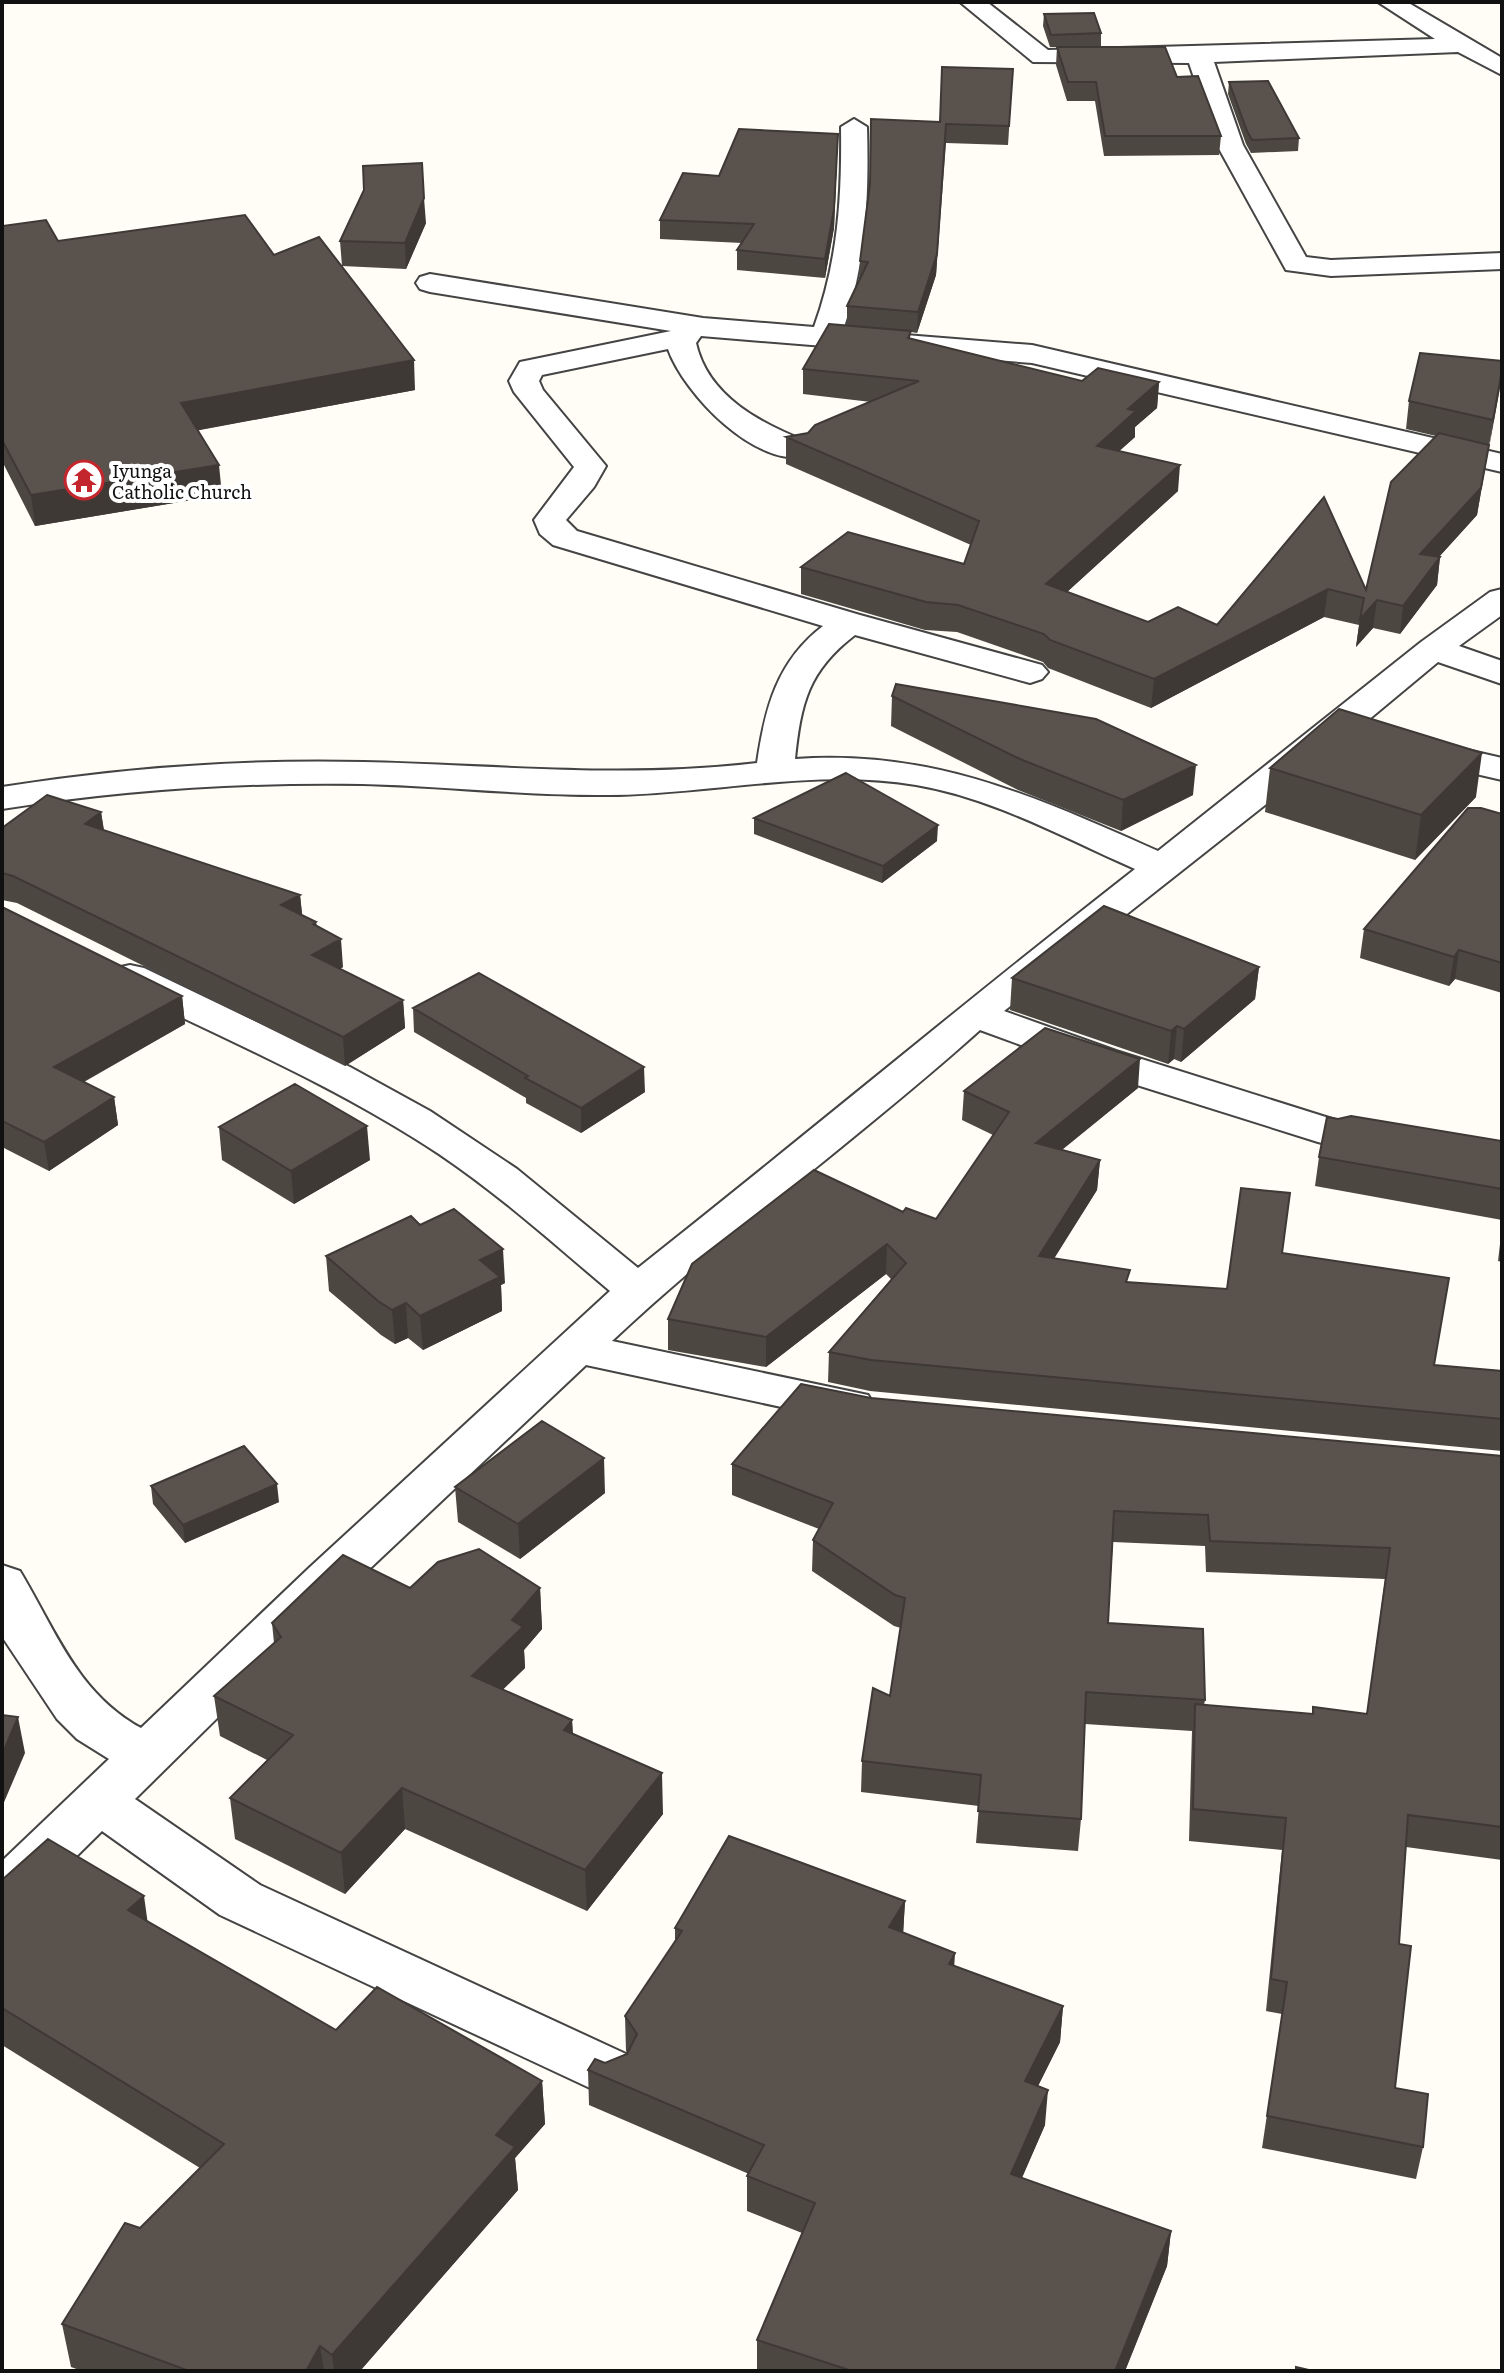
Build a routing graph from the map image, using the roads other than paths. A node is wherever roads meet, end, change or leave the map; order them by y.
1 (972, 2) edge
2 (1390, 2) edge
3 (1462, 45) junction
4 (1199, 55) junction
5 (1502, 68) edge
6 (854, 127) dead end
7 (1502, 261) edge
8 (430, 283) dead end
9 (692, 332) junction
10 (826, 335) junction
11 (797, 449) edge
12 (1502, 463) edge
13 (1502, 599) edge
14 (849, 623) junction
15 (1433, 649) junction
16 (1030, 672) dead end
17 (1502, 673) edge
18 (1337, 728) junction
19 (1502, 769) edge
20 (775, 770) junction
21 (2, 798) edge
22 (1161, 867) junction
23 (97, 960) edge
24 (974, 1014) junction
25 (1333, 1133) edge
26 (638, 1291) junction
27 (576, 1348) junction
28 (886, 1411) edge
29 (2, 1583) edge
30 (147, 1756) junction
31 (99, 1801) junction
32 (2, 1895) edge
33 (605, 2071) edge

1 - 4 street
2 - 3 street
3 - 4 street
3 - 5 street
4 - 7 street
6 - 10 street
8 - 9 street
9 - 10 street
9 - 11 street
9 - 14 street
10 - 12 street
13 - 15 street
14 - 16 street
14 - 20 street
15 - 17 street
15 - 18 street
18 - 19 street
18 - 22 street
20 - 21 street
20 - 22 street
22 - 24 street
23 - 26 street
24 - 25 street
24 - 26 street
26 - 27 street
27 - 28 street
27 - 30 street
29 - 30 street
30 - 31 street
31 - 32 street
31 - 33 street

